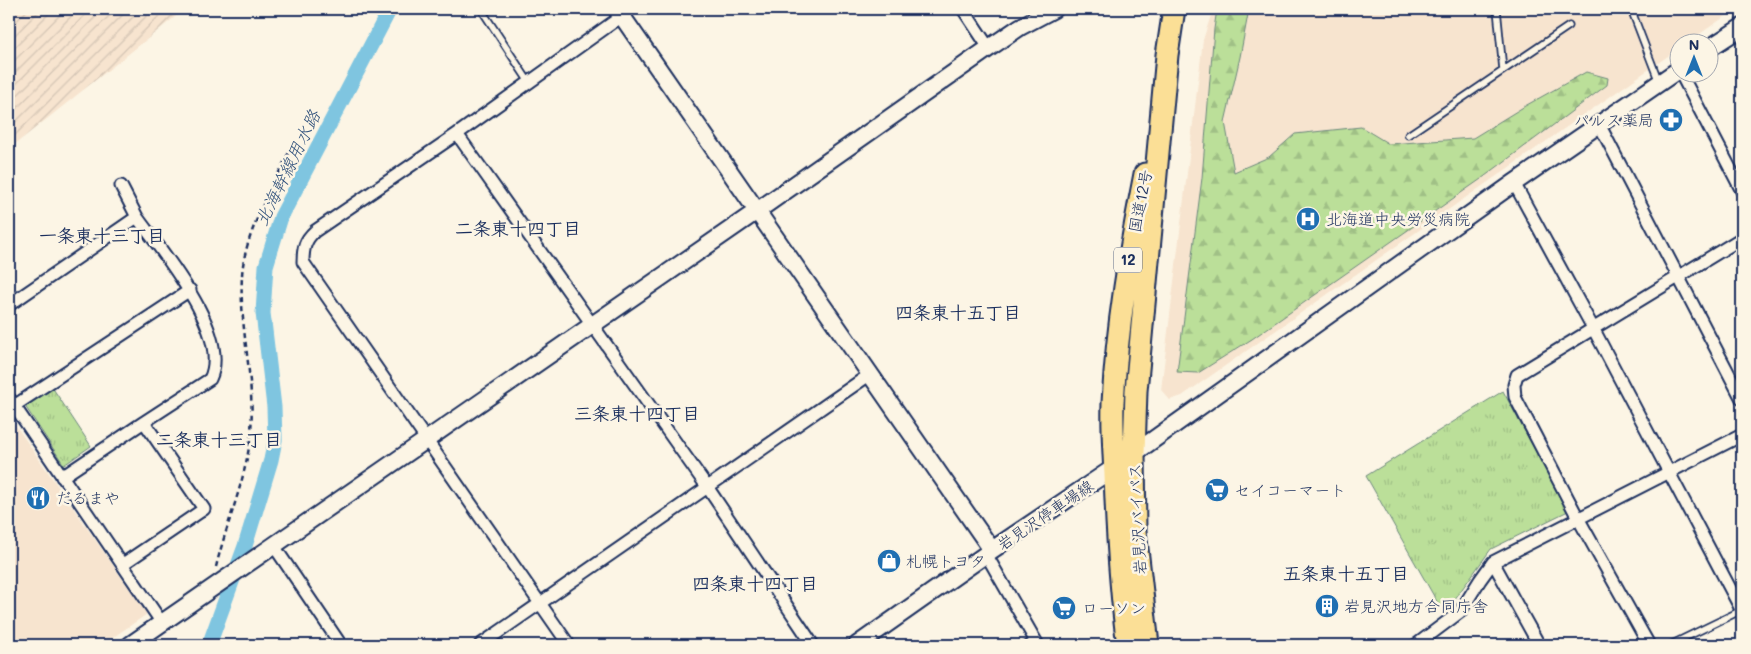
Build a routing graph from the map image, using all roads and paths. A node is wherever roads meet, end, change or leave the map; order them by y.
1 (481, 9) edge
2 (962, 9) edge
3 (1054, 9) edge
4 (1174, 9) edge
5 (1497, 9) edge
6 (1631, 9) edge
7 (620, 12) edge
8 (1569, 26) dead end
9 (1742, 26) edge
10 (1718, 42) edge
11 (989, 48) junction
12 (1167, 55) junction
13 (1503, 70) junction
14 (1668, 78) edge
15 (1685, 82) edge
16 (529, 83) junction
17 (1660, 83) junction
18 (1599, 124) junction
19 (457, 134) junction
20 (1408, 135) dead end
21 (292, 146) dead end
22 (1514, 183) junction
23 (121, 186) dead end
24 (1742, 191) edge
25 (757, 211) junction
26 (137, 217) junction
27 (1742, 238) edge
28 (1678, 277) junction
29 (190, 290) junction
30 (9, 305) edge
31 (592, 325) junction
32 (1594, 328) junction
33 (869, 375) junction
34 (1742, 399) edge
35 (11, 402) edge
36 (144, 422) junction
37 (1742, 435) edge
38 (427, 440) junction
39 (1134, 453) junction
40 (1115, 467) junction
41 (1668, 473) junction
42 (62, 478) junction
43 (708, 488) junction
44 (1578, 518) junction
45 (274, 546) junction
46 (989, 552) junction
47 (1493, 562) junction
48 (123, 564) junction
49 (215, 587) junction
50 (541, 604) junction
51 (1742, 610) edge
52 (162, 623) junction
53 (1033, 643) edge
54 (1422, 643) edge
55 (130, 645) edge
56 (342, 645) edge
57 (480, 645) edge
58 (569, 645) edge
59 (813, 645) edge
60 (857, 645) edge
61 (1128, 645) edge
62 (1148, 645) edge
63 (1539, 645) edge
64 (1649, 645) edge
65 (1670, 645) edge

1 - 16 lane
2 - 11 street
3 - 11 street
4 - 12 highway, 国道12号 / 12
5 - 13 lane
6 - 17 lane
7 - 16 street
7 - 25 street
8 - 13 lane
9 - 10 street
11 - 25 street
12 - 39 highway, 国道12号 / 12
12 - 40 highway, 国道12号 / 12
13 - 20 lane
14 - 17 street, 岩見沢停車場線
15 - 24 street
16 - 19 street
17 - 18 street, 岩見沢停車場線
18 - 22 street, 岩見沢停車場線
18 - 28 street
19 - 31 street
19 - 38 street
21 - 49 path
22 - 32 street
22 - 39 street, 岩見沢停車場線
23 - 26 street
25 - 31 street
25 - 33 street
26 - 29 street
26 - 30 street
27 - 28 street
28 - 32 street
28 - 34 street
29 - 35 street
29 - 36 street
31 - 38 street
31 - 43 street
32 - 41 street
32 - 44 street
33 - 43 street
33 - 46 street
35 - 42 street
36 - 42 street
36 - 48 street
37 - 41 street
38 - 45 street
38 - 50 street
39 - 40 street, 岩見沢停車場線
39 - 62 highway, 岩見沢バイパス / 12
40 - 46 street, 岩見沢停車場線
40 - 61 highway, 岩見沢バイパス / 12
41 - 44 street
41 - 51 street
42 - 48 street
43 - 50 street
43 - 59 street
44 - 47 street
44 - 64 street
45 - 49 street
45 - 56 street
46 - 53 street
46 - 60 street, 岩見沢停車場線
47 - 54 street
47 - 63 street
48 - 52 street
49 - 52 street
50 - 57 street
50 - 58 street
51 - 65 lane
52 - 55 street

